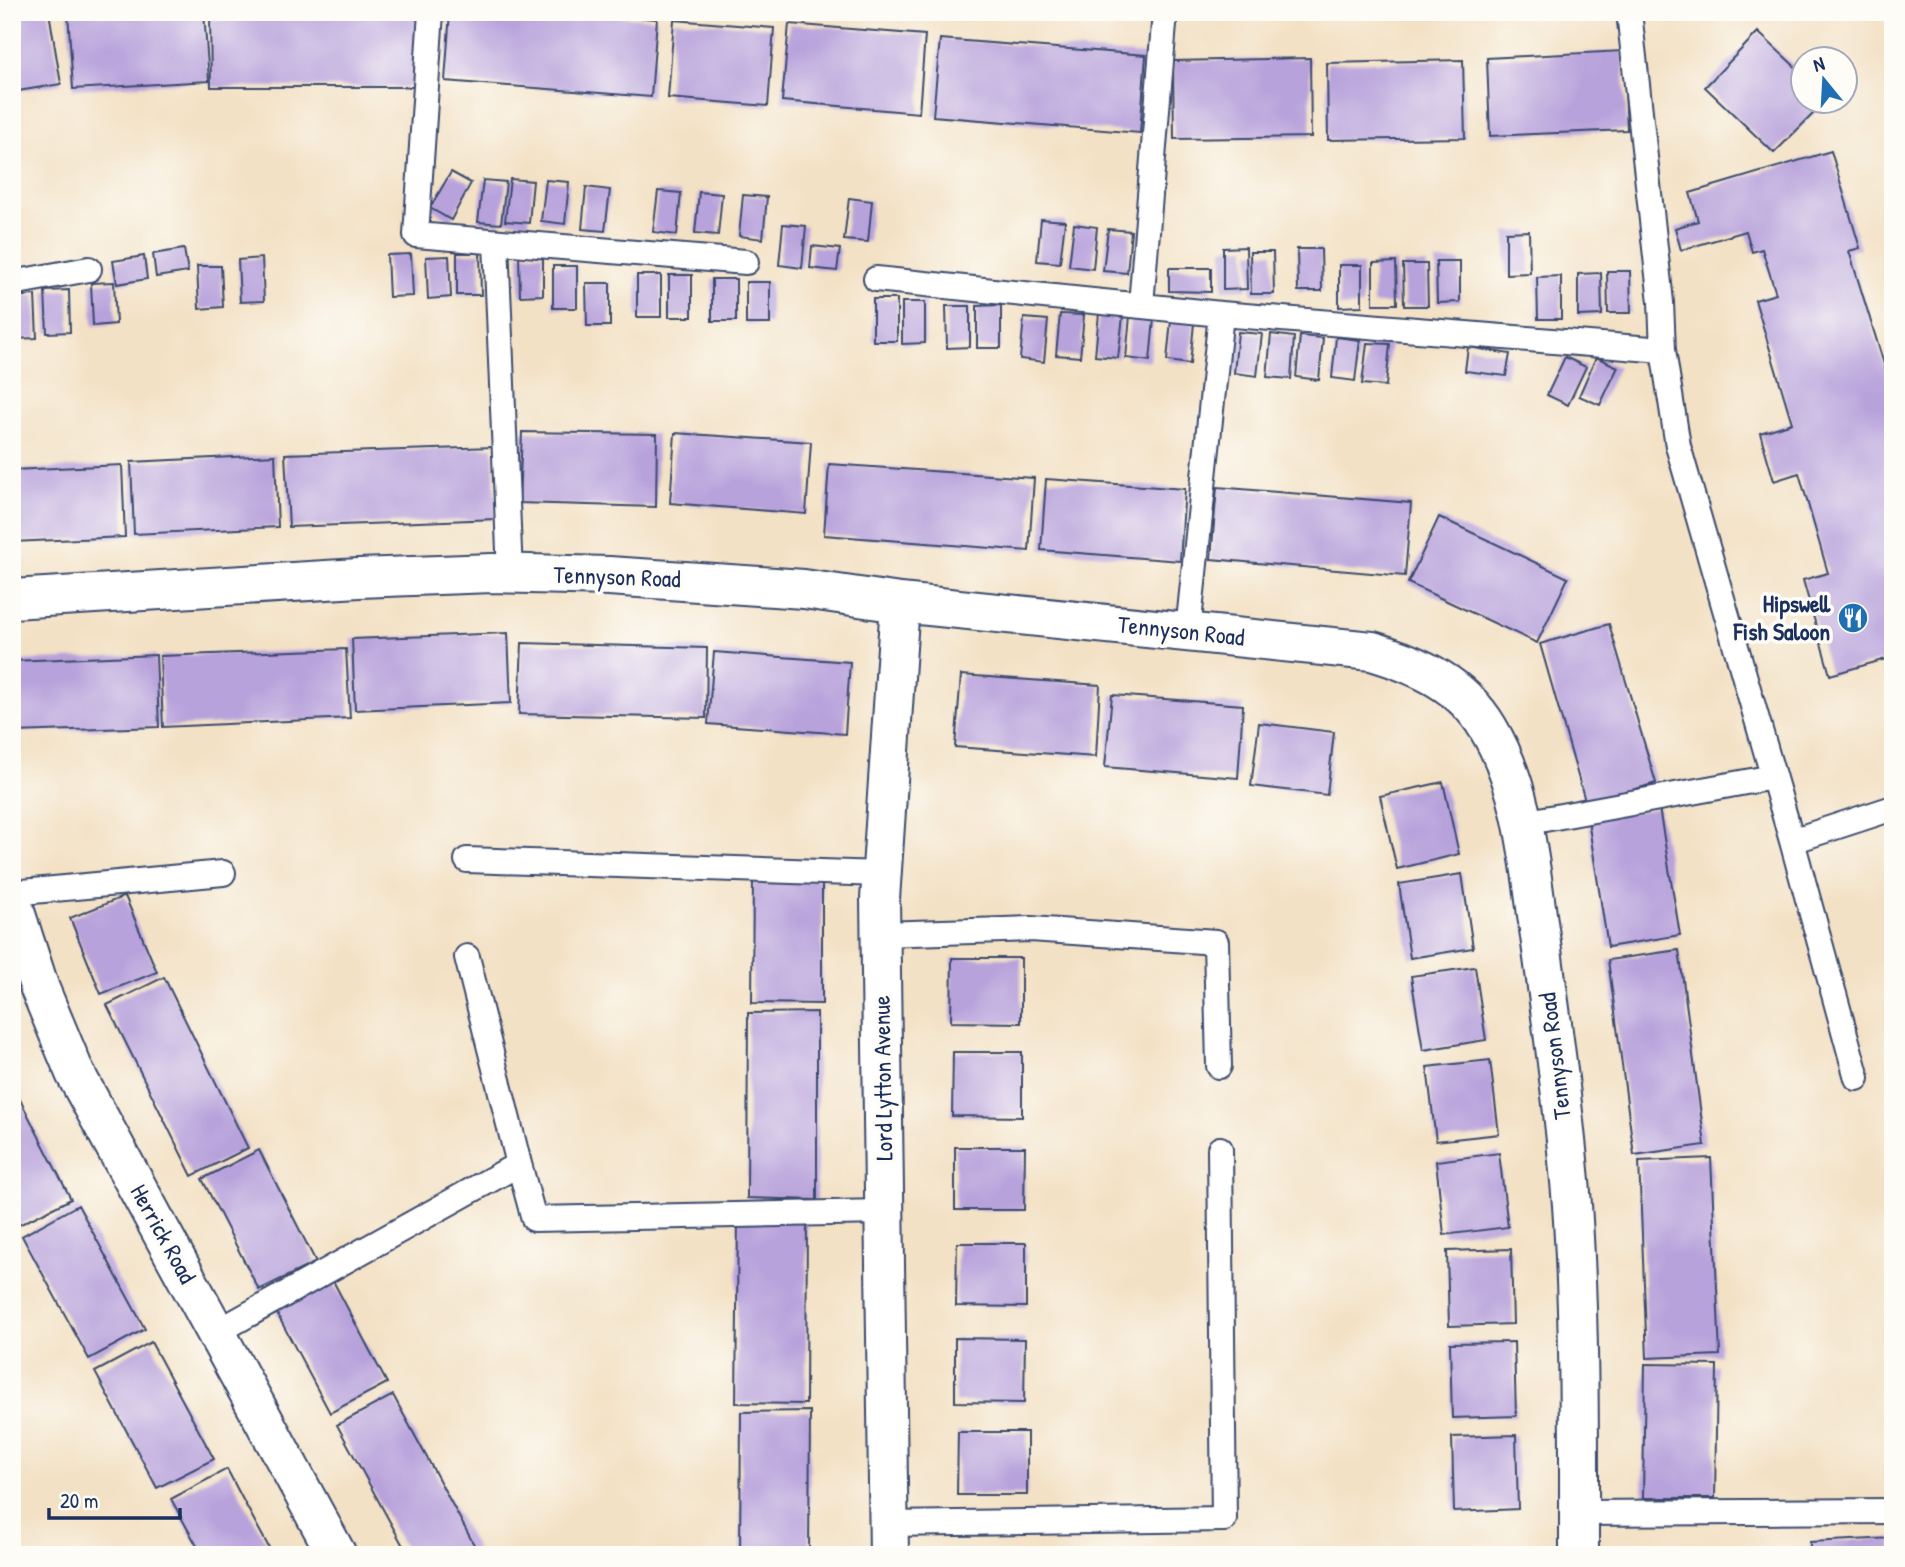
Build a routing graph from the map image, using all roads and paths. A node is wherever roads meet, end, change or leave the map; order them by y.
1 (431, 12) edge
2 (1165, 12) edge
3 (1629, 12) edge
4 (496, 242) junction
5 (746, 262) dead end
6 (89, 269) dead end
7 (876, 279) dead end
8 (12, 283) edge
9 (1141, 305) junction
10 (1221, 314) junction
11 (1663, 350) junction
12 (510, 574) junction
13 (12, 599) edge
14 (900, 603) junction
15 (1188, 631) junction
16 (1773, 777) junction
17 (1893, 808) edge
18 (1523, 823) junction
19 (1792, 841) junction
20 (467, 860) dead end
21 (223, 873) dead end
22 (882, 874) junction
23 (13, 903) edge
24 (881, 934) junction
25 (467, 957) dead end
26 (1219, 1066) dead end
27 (1857, 1078) dead end
28 (1220, 1149) dead end
29 (519, 1164) junction
30 (884, 1212) junction
31 (217, 1332) junction
32 (1893, 1511) edge
33 (1579, 1513) junction
34 (889, 1539) edge
35 (337, 1555) edge
36 (1579, 1555) edge

1 - 4 lane
2 - 9 lane
3 - 11 lane
4 - 5 lane
4 - 12 lane
6 - 8 lane
7 - 9 lane
9 - 10 lane
10 - 11 lane
10 - 15 lane
11 - 16 lane
12 - 13 street, Tennyson Road
12 - 14 street, Tennyson Road
14 - 15 street, Tennyson Road
14 - 22 street, Lord Lytton Avenue
15 - 18 street, Tennyson Road
16 - 18 lane
16 - 19 lane
17 - 19 lane
18 - 33 street, Tennyson Road
19 - 27 lane
20 - 22 lane
21 - 23 lane
22 - 24 street, Lord Lytton Avenue
23 - 31 street, Herrick Road
24 - 26 lane
24 - 30 street, Lord Lytton Avenue
25 - 29 lane
28 - 34 lane
29 - 30 lane
29 - 31 lane
30 - 34 street, Lord Lytton Avenue
31 - 35 street, Herrick Road
32 - 33 lane
33 - 36 street, Tennyson Road

